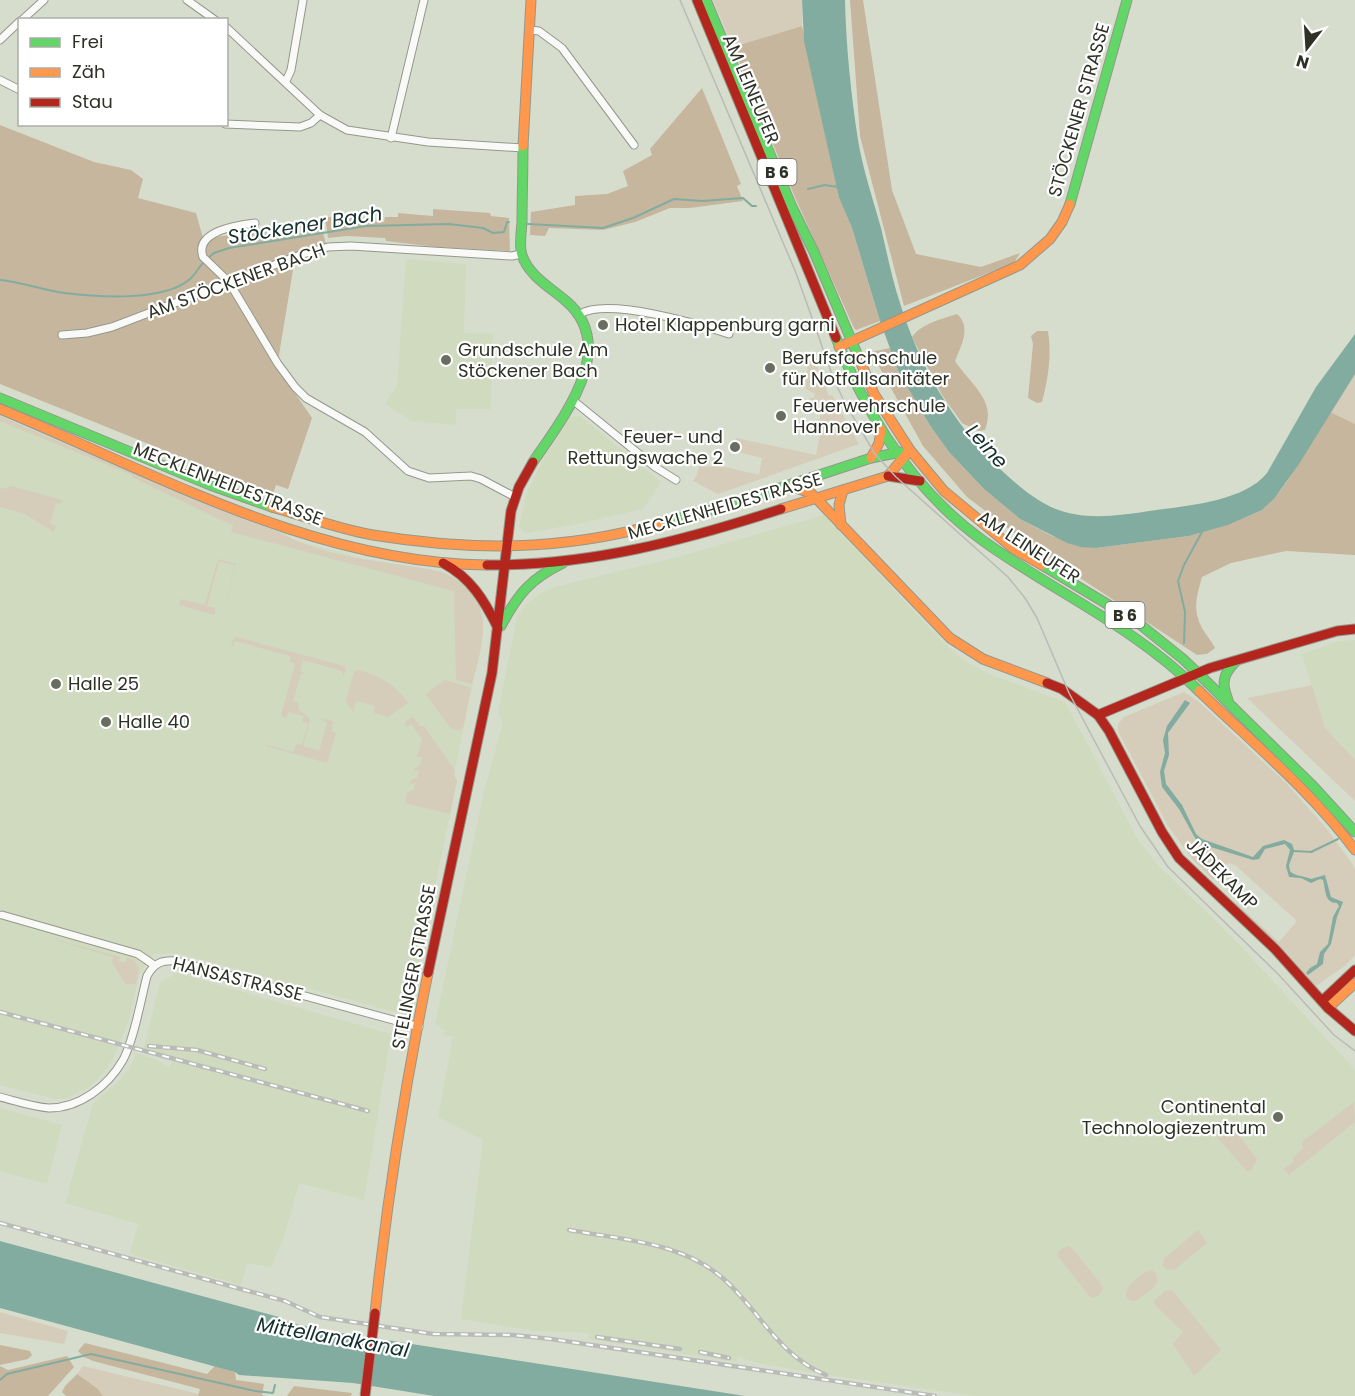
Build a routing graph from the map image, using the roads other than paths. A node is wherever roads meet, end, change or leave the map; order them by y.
1 (44, 0) edge
2 (187, 0) edge
3 (303, 0) edge
4 (424, 0) edge
5 (531, 0) edge
6 (697, 0) edge
7 (706, 0) edge
8 (1127, 0) edge
9 (23, 18) edge
10 (212, 18) edge
11 (18, 23) edge
12 (228, 29) edge
13 (529, 30) junction
14 (0, 40) edge
15 (0, 80) edge
16 (286, 81) junction
17 (18, 89) edge
18 (320, 115) junction
19 (228, 124) edge
20 (391, 138) junction
21 (634, 144) dead end
22 (523, 148) junction
23 (255, 223) dead end
24 (521, 254) junction
25 (229, 282) junction
26 (580, 314) junction
27 (729, 334) dead end
28 (62, 335) dead end
29 (851, 342) junction
30 (839, 347) junction
31 (0, 398) edge
32 (575, 402) junction
33 (0, 409) edge
34 (881, 430) junction
35 (910, 450) junction
36 (899, 457) junction
37 (872, 458) junction
38 (888, 476) junction
39 (676, 480) dead end
40 (920, 481) junction
41 (790, 486) junction
42 (843, 489) junction
43 (515, 497) junction
44 (815, 498) junction
45 (841, 525) junction
46 (506, 547) junction
47 (437, 560) junction
48 (568, 561) junction
49 (504, 564) junction
50 (1355, 629) edge
51 (499, 631) junction
52 (1236, 661) junction
53 (1198, 673) junction
54 (1187, 678) junction
55 (1230, 704) junction
56 (1098, 715) junction
57 (1355, 832) edge
58 (1355, 850) edge
59 (2, 915) dead end
60 (154, 965) junction
61 (1355, 970) edge
62 (1355, 983) edge
63 (1325, 1005) junction
64 (419, 1027) junction
65 (1355, 1030) edge
66 (0, 1097) edge
67 (365, 1396) edge

1 - 9 street
2 - 10 street
3 - 16 street
4 - 20 street
5 - 13 main road
6 - 30 main road, AM LEINEUFER / B 6
7 - 29 main road, AM LEINEUFER / B 6
8 - 29 main road, STÖCKENER STRASSE
11 - 14 street
12 - 16 street
13 - 21 street
13 - 22 main road
15 - 17 street
16 - 18 street
18 - 19 street
18 - 20 street
20 - 22 street
22 - 24 main road
23 - 25 street
24 - 25 street, AM STÖCKENER BACH
24 - 26 main road
25 - 28 street, AM STÖCKENER BACH
25 - 43 street
26 - 27 street
26 - 32 main road, STELINGER STRASSE
29 - 30 main road, STÖCKENER STRASSE
29 - 35 main road, AM LEINEUFER / B 6
30 - 34 main road, AM LEINEUFER / B 6
31 - 46 main road, MECKLENHEIDESTRASSE
32 - 39 street
32 - 43 main road, STELINGER STRASSE
33 - 47 main road, MECKLENHEIDESTRASSE
34 - 36 main road, AM LEINEUFER / B 6
34 - 37 main road
35 - 36 main road, MECKLENHEIDESTRASSE
35 - 53 main road, AM LEINEUFER / B 6
36 - 37 main road, MECKLENHEIDESTRASSE
36 - 38 main road
36 - 40 main road, AM LEINEUFER / B 6
37 - 41 main road, MECKLENHEIDESTRASSE
38 - 40 main road
38 - 42 main road, MECKLENHEIDESTRASSE
40 - 54 main road, AM LEINEUFER / B 6
41 - 44 main road, JÄDEKAMP
41 - 46 main road, MECKLENHEIDESTRASSE
42 - 44 main road, MECKLENHEIDESTRASSE
42 - 45 main road
43 - 46 main road, STELINGER STRASSE
44 - 45 main road, JÄDEKAMP
44 - 48 main road, MECKLENHEIDESTRASSE
45 - 56 main road, JÄDEKAMP
46 - 49 main road, STELINGER STRASSE
47 - 49 main road, MECKLENHEIDESTRASSE
47 - 51 main road
48 - 49 main road, MECKLENHEIDESTRASSE
48 - 51 main road
49 - 51 main road, STELINGER STRASSE
50 - 52 main road
51 - 64 main road, STELINGER STRASSE
52 - 53 main road
52 - 55 main road
53 - 54 main road
53 - 55 main road, AM LEINEUFER / B 6
54 - 56 main road
54 - 58 main road, AM LEINEUFER / B 6
55 - 57 main road, AM LEINEUFER / B 6
56 - 63 main road, JÄDEKAMP
59 - 60 street
60 - 64 street, HANSASTRASSE
60 - 66 street, HANSASTRASSE
61 - 63 main road
62 - 63 main road
63 - 65 main road, JÄDEKAMP
64 - 67 main road, STELINGER STRASSE, bridge

